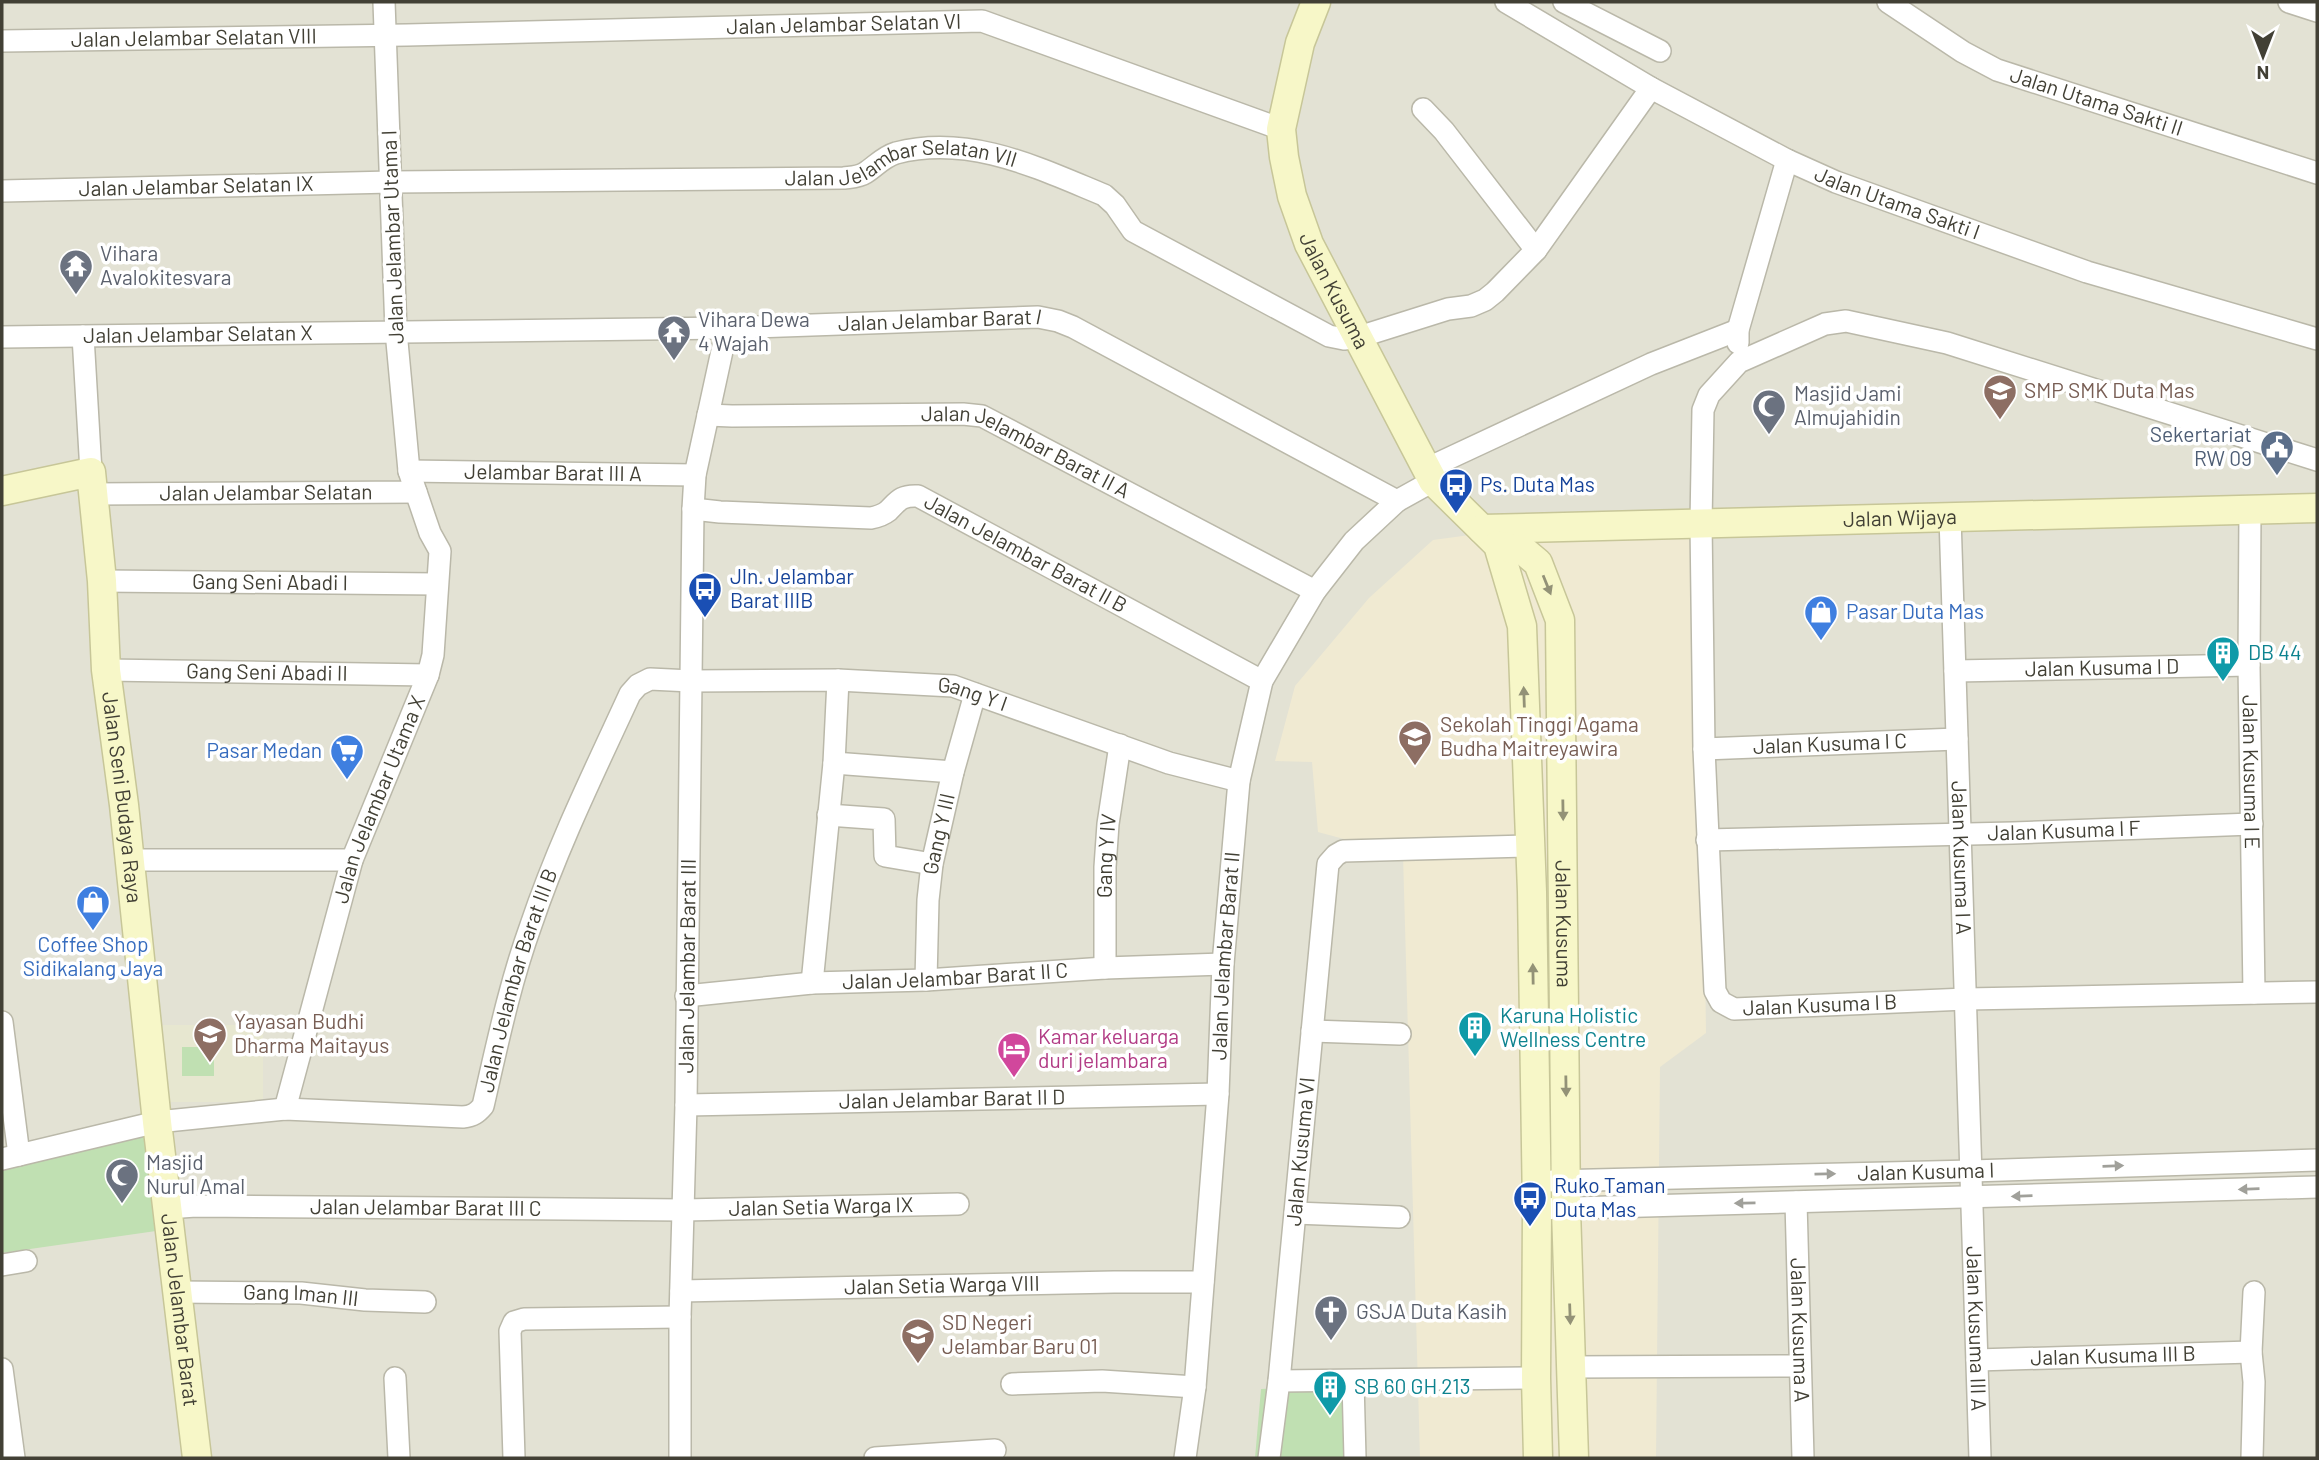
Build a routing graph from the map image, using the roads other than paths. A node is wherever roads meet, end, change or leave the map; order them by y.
1 (384, 2) edge
2 (1316, 2) edge
3 (1506, 2) edge
4 (1564, 2) edge
5 (1888, 2) edge
6 (2289, 2) edge
7 (2317, 10) edge
8 (386, 34) junction
9 (2, 41) edge
10 (1660, 51) dead end
11 (1651, 88) junction
12 (1423, 109) dead end
13 (1281, 129) junction
14 (1787, 159) junction
15 (2317, 173) edge
16 (391, 182) junction
17 (2, 191) edge
18 (1536, 250) junction
19 (727, 327) junction
20 (1738, 330) junction
21 (396, 331) junction
22 (83, 336) junction
23 (2, 337) edge
24 (1359, 337) junction
25 (2317, 339) edge
26 (1738, 362) junction
27 (708, 415) junction
28 (2317, 460) edge
29 (409, 471) junction
30 (695, 475) junction
31 (1430, 475) junction
32 (92, 483) junction
33 (2, 491) edge
34 (416, 492) junction
35 (1397, 501) junction
36 (2317, 508) edge
37 (693, 509) junction
38 (2250, 510) junction
39 (1950, 517) junction
40 (1701, 523) junction
41 (1490, 537) junction
42 (102, 581) junction
43 (437, 584) junction
44 (1315, 591) junction
45 (2249, 665) junction
46 (106, 670) junction
47 (1955, 671) junction
48 (428, 675) junction
49 (838, 680) junction
50 (691, 681) junction
51 (1262, 681) junction
52 (975, 694) junction
53 (1957, 739) junction
54 (1120, 745) junction
55 (1704, 750) junction
56 (834, 763) junction
57 (953, 772) junction
58 (1239, 781) junction
59 (828, 815) junction
60 (2252, 824) junction
61 (1961, 834) junction
62 (1707, 840) junction
63 (1530, 846) junction
64 (130, 860) junction
65 (352, 860) junction
66 (932, 864) junction
67 (1223, 964) junction
68 (1105, 968) junction
69 (926, 980) junction
70 (812, 983) junction
71 (2317, 992) edge
72 (2254, 993) junction
73 (686, 996) junction
74 (1966, 999) junction
75 (2, 1022) edge
76 (1312, 1031) junction
77 (1401, 1034) dead end
78 (1218, 1094) junction
79 (686, 1105) junction
80 (285, 1109) junction
81 (156, 1122) junction
82 (10, 1157) edge
83 (2317, 1160) edge
84 (1972, 1171) junction
85 (1567, 1180) junction
86 (1536, 1181) junction
87 (2317, 1187) edge
88 (1973, 1198) junction
89 (1796, 1202) junction
90 (958, 1204) dead end
91 (167, 1208) junction
92 (1537, 1209) junction
93 (1566, 1209) junction
94 (684, 1210) junction
95 (1295, 1213) junction
96 (1399, 1217) dead end
97 (26, 1261) dead end
98 (2, 1265) edge
99 (1203, 1282) junction
100 (681, 1291) junction
101 (177, 1292) junction
102 (2254, 1292) dead end
103 (425, 1302) dead end
104 (680, 1317) junction
105 (2251, 1353) junction
106 (1977, 1360) junction
107 (1800, 1366) junction
108 (1573, 1367) junction
109 (2, 1369) edge
110 (395, 1378) dead end
111 (1536, 1378) junction
112 (1279, 1381) junction
113 (1353, 1381) junction
114 (1012, 1384) dead end
115 (1195, 1387) junction
116 (6, 1431) edge
117 (995, 1450) dead end
118 (14, 1458) edge
119 (197, 1458) edge
120 (399, 1458) edge
121 (514, 1458) edge
122 (680, 1458) edge
123 (875, 1458) edge
124 (1185, 1458) edge
125 (1269, 1458) edge
126 (1355, 1458) edge
127 (1538, 1458) edge
128 (1574, 1458) edge
129 (1803, 1458) edge
130 (1980, 1458) edge
131 (2252, 1458) edge

1 - 8 street, Jalan Jelambar Utama I
2 - 13 street, Jalan Kusuma
3 - 11 street, Jalan Utama Sakti I
4 - 10 street
5 - 15 street, Jalan Utama Sakti II
6 - 7 street
8 - 9 street, Jalan Jelambar Selatan VIII
8 - 13 street, Jalan Jelambar Selatan VI
8 - 16 street, Jalan Jelambar Utama I
11 - 14 street, Jalan Utama Sakti I
11 - 18 street
12 - 18 street
13 - 24 street, Jalan Kusuma
14 - 20 street
14 - 25 street, Jalan Utama Sakti I
16 - 17 street, Jalan Jelambar Selatan IX
16 - 21 street, Jalan Jelambar Utama I
16 - 24 street, Jalan Jelambar Selatan VII
18 - 24 street
19 - 21 street, Jalan Jelambar Barat I
19 - 27 street, Jalan Jelambar Barat III
19 - 35 street, Jalan Jelambar Barat I
20 - 26 street
20 - 31 street
21 - 22 street, Jalan Jelambar Selatan X
21 - 29 street, Jalan Jelambar Utama I
22 - 23 street, Jalan Jelambar Selatan X
22 - 32 street
24 - 31 street, Jalan Kusuma
26 - 28 street
26 - 40 street, Jalan Kusuma I B
27 - 30 street, Jalan Jelambar Barat III
27 - 44 street, Jalan Jelambar Barat II A
29 - 30 street, Jelambar Barat III A
29 - 34 street
30 - 37 street, Jalan Jelambar Barat III
31 - 35 street
31 - 41 street, Jalan Kusuma
32 - 33 street, Jalan Jelambar Selatan
32 - 34 street, Jalan Jelambar Selatan
32 - 42 street, Jalan Seni Budaya Raya
34 - 43 street, Jalan Jelambar Utama X
35 - 44 street, Jalan Jelambar Barat II
36 - 38 street, Jalan Wijaya
37 - 50 street, Jalan Jelambar Barat III
37 - 51 street, Jalan Jelambar Barat II B
38 - 39 street, Jalan Wijaya
38 - 45 street, Jalan Kusuma I E
39 - 40 street, Jalan Wijaya
39 - 47 street, Jalan Kusuma I A
40 - 41 street, Jalan Wijaya
40 - 55 street, Jalan Kusuma I B
63 -> 41 street, Jalan Kusuma
41 -> 85 street, Jalan Kusuma
42 - 43 street, Gang Seni Abadi I
42 - 46 street, Jalan Seni Budaya Raya
43 - 48 street, Jalan Jelambar Utama X
44 - 51 street, Jalan Jelambar Barat II
45 - 47 street, Jalan Kusuma I D
45 - 60 street, Jalan Kusuma I E
46 - 48 street, Gang Seni Abadi II
46 - 64 street, Jalan Seni Budaya Raya
47 - 53 street, Jalan Kusuma I A
48 - 65 street, Jalan Jelambar Utama X
49 - 50 street, Gang Y I
49 - 52 street, Gang Y I
49 - 56 street
50 - 73 street, Jalan Jelambar Barat III
50 - 80 street, Jalan Jelambar Barat III B
51 - 58 street, Jalan Jelambar Barat II
52 - 54 street, Gang Y I
52 - 57 street, Gang Y III
53 - 55 street, Jalan Kusuma I C
53 - 61 street, Jalan Kusuma I A
54 - 58 street, Gang Y I
54 - 68 street, Gang Y IV
55 - 62 street, Jalan Kusuma I B
56 - 57 street
56 - 59 street
57 - 66 street, Gang Y III
58 - 67 street, Jalan Jelambar Barat II
59 - 66 street
59 - 70 street
60 - 61 street, Jalan Kusuma I F
60 - 72 street, Jalan Kusuma I E
61 - 62 street, Jalan Kusuma I F
61 - 74 street, Jalan Kusuma I A
62 - 74 street, Jalan Kusuma I B
63 - 76 street, Jalan Kusuma VI
86 -> 63 street, Jalan Kusuma
64 - 65 street
64 - 81 street, Jalan Seni Budaya Raya
65 - 80 street, Jalan Jelambar Utama X
66 - 69 street, Gang Y III
67 - 68 street, Jalan Jelambar Barat II C
67 - 78 street, Jalan Jelambar Barat II
68 - 69 street, Jalan Jelambar Barat II C
69 - 70 street, Jalan Jelambar Barat II C
70 - 73 street, Jalan Jelambar Barat II C
71 - 72 street, Jalan Kusuma I B
72 - 74 street, Jalan Kusuma I B
73 - 79 street, Jalan Jelambar Barat III
74 - 84 street, Jalan Kusuma I A
75 - 82 street
76 - 77 street
76 - 95 street, Jalan Kusuma VI
78 - 79 street, Jalan Jelambar Barat II D
78 - 99 street, Jalan Jelambar Barat II
79 - 94 street, Jalan Jelambar Barat III
80 - 81 street, Jalan Jelambar Barat III B
81 - 82 street, Jalan Jelambar Barat III B
81 - 91 street, Jalan Jelambar Barat
84 -> 83 street, Jalan Kusuma I
85 -> 84 street, Jalan Kusuma I
84 - 88 street, Jalan Kusuma I A
85 - 86 street, Jalan Kusuma I
85 - 93 street, Jalan Kusuma
86 - 92 street, Jalan Kusuma
87 -> 88 street, Jalan Kusuma I
88 - 89 street, Jalan Kusuma I
88 - 106 street, Jalan Kusuma III A
89 -> 93 street, Jalan Kusuma I
89 - 107 street, Jalan Kusuma A
90 - 94 street, Jalan Setia Warga IX
91 - 94 street, Jalan Jelambar Barat III C
91 - 101 street, Jalan Jelambar Barat
92 - 93 street, Jalan Kusuma I
92 - 111 street, Jalan Kusuma
93 -> 108 street, Jalan Kusuma
94 - 100 street, Jalan Jelambar Barat III
95 - 96 street
95 - 112 street, Jalan Kusuma VI
97 - 98 street
99 - 100 street, Jalan Setia Warga VIII
99 - 115 street, Jalan Jelambar Barat II
100 - 104 street, Jalan Jelambar Barat III
101 - 103 street, Gang Iman III
101 - 119 street, Jalan Jelambar Barat
102 - 105 street
104 - 121 street
104 - 122 street, Jalan Jelambar Barat III
105 - 106 street, Jalan Kusuma III B
105 - 131 street
106 - 130 street, Jalan Kusuma III A
107 - 108 street
107 - 129 street, Jalan Kusuma A
108 - 128 street, Jalan Kusuma
109 - 116 street
110 - 120 street
111 - 113 street
111 - 127 street, Jalan Kusuma
112 - 113 street
112 - 125 street, Jalan Kusuma VI
113 - 126 street
114 - 115 street
115 - 124 street, Jalan Jelambar Barat II
116 - 118 street
117 - 123 street

